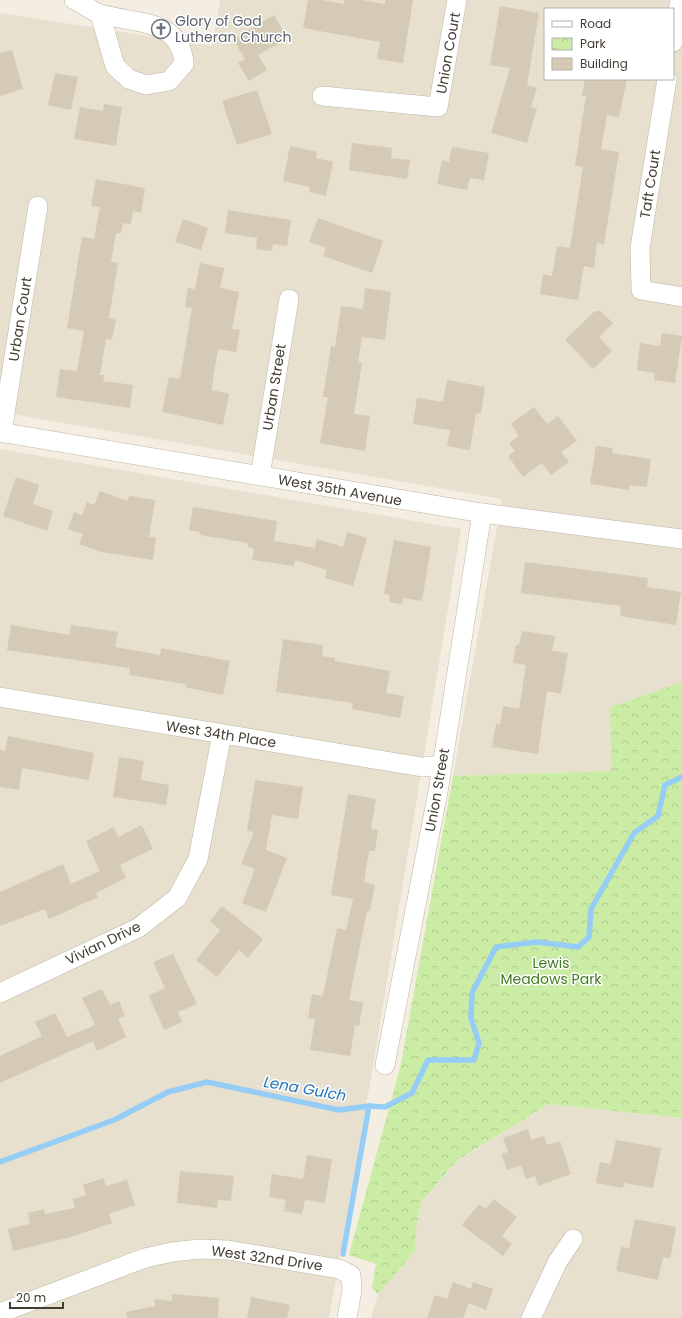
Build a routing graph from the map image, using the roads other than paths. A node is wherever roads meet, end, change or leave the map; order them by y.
1 (74, 0) edge
2 (457, 0) edge
3 (680, 0) edge
4 (100, 14) junction
5 (674, 36) edge
6 (667, 80) edge
7 (322, 96) dead end
8 (38, 206) dead end
9 (682, 297) edge
10 (289, 299) dead end
11 (1, 432) edge
12 (260, 476) junction
13 (482, 514) junction
14 (682, 539) edge
15 (0, 697) edge
16 (222, 734) junction
17 (442, 765) junction
18 (0, 993) edge
19 (385, 1065) dead end
20 (573, 1239) dead end
21 (0, 1313) edge
22 (347, 1318) edge
23 (531, 1318) edge

1 - 4 street
2 - 7 street, Union Court
3 - 5 street
4 - 4 street
6 - 9 street, Taft Court
8 - 11 street, Urban Court
10 - 12 street, Urban Street
11 - 12 street, West 35th Avenue
12 - 13 street, West 35th Avenue
13 - 14 street, West 35th Avenue
13 - 17 street, Union Street
15 - 16 street, West 34th Place
16 - 17 street, West 34th Place
16 - 18 street, Vivian Drive
17 - 19 street, Union Street
20 - 23 street
21 - 22 street, West 32nd Drive

